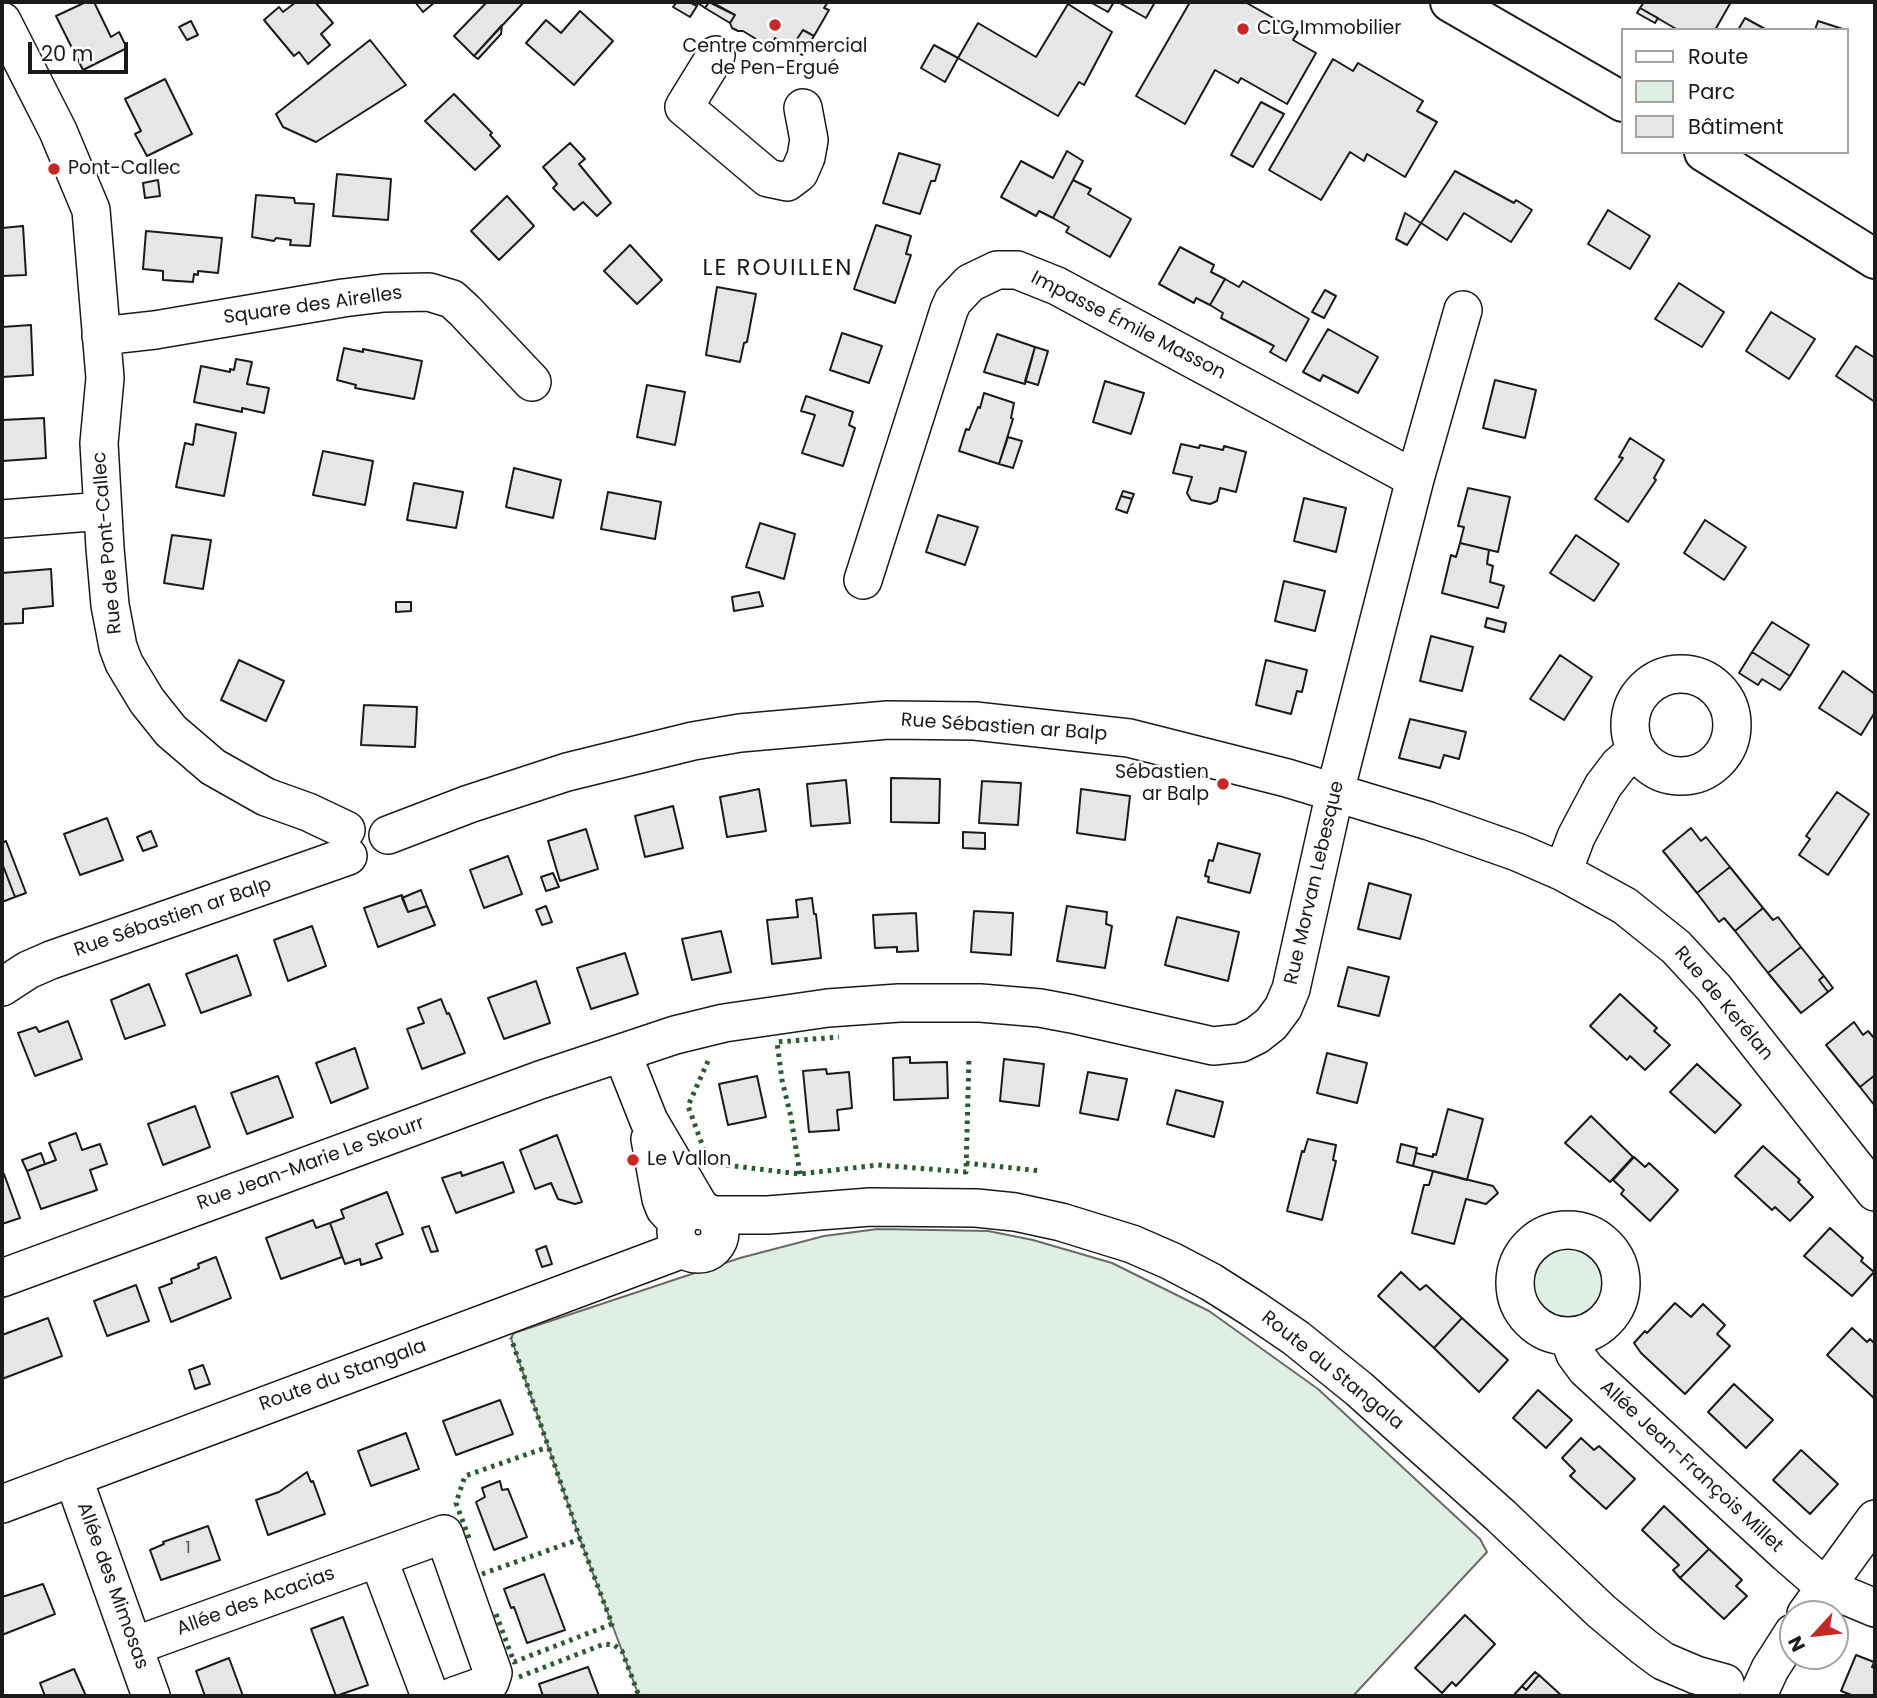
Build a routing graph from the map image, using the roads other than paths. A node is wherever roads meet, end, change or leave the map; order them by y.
1 (1450, 2) edge
2 (2, 20) edge
3 (716, 55) dead end
4 (1622, 101) edge
5 (803, 108) dead end
6 (1707, 154) edge
7 (1875, 258) edge
8 (1463, 310) dead end
9 (101, 336) junction
10 (532, 382) dead end
11 (1415, 479) junction
12 (103, 511) junction
13 (2, 519) edge
14 (863, 580) dead end
15 (1637, 750) dead end
16 (1335, 792) junction
17 (347, 843) junction
18 (1563, 872) junction
19 (2, 987) edge
20 (622, 1053) junction
21 (1875, 1192) edge
22 (695, 1228) junction
23 (2, 1278) edge
24 (1569, 1338) dead end
25 (73, 1476) junction
26 (2, 1504) edge
27 (1875, 1520) edge
28 (377, 1558) junction
29 (1816, 1600) edge
30 (1849, 1604) edge
31 (1875, 1608) edge
32 (134, 1646) junction
33 (1779, 1647) edge
34 (1730, 1691) edge
35 (151, 1696) edge
36 (430, 1696) edge
37 (454, 1696) edge

1 - 4 main road
2 - 9 street, Rue de Pont-Callec
3 - 5 street
6 - 7 main road
8 - 11 street, Rue Morvan Lebesque
9 - 10 street, Square des Airelles
9 - 12 street, Rue de Pont-Callec
11 - 14 street, Impasse Émile Masson
11 - 16 street, Rue Morvan Lebesque
12 - 13 street
12 - 17 street, Rue de Pont-Callec
15 - 18 street
16 - 17 street, Rue Sébastien ar Balp
16 - 18 street, Rue de Kerélan
16 - 20 street, Rue Morvan Lebesque
17 - 19 street, Rue Sébastien ar Balp
18 - 21 street, Rue de Kerélan
20 - 22 street
20 - 23 street, Rue Jean-Marie Le Skourr
22 - 25 street, Route du Stangala
22 - 34 street, Route du Stangala
24 - 29 street, Allée Jean-François Millet
25 - 26 street, Route du Stangala
25 - 32 street, Allée des Mimosas
27 - 29 street
28 - 32 street, Allée des Acacias
28 - 36 street
28 - 37 street, Allée des Acacias
30 - 31 street, Allée Jean-François Millet
32 - 35 street, Allée des Mimosas
33 - 34 street

